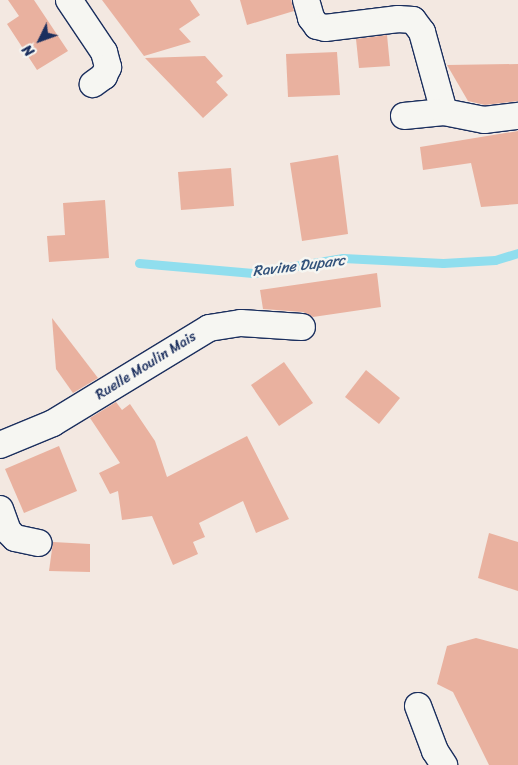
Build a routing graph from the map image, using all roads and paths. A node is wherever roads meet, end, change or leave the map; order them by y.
1 (68, 0) edge
2 (306, 0) edge
3 (93, 84) dead end
4 (444, 112) junction
5 (404, 116) dead end
6 (518, 116) edge
7 (302, 327) dead end
8 (0, 445) edge
9 (0, 509) edge
10 (38, 543) dead end
11 (418, 706) dead end
12 (444, 765) edge

1 - 3 street
2 - 4 street
4 - 5 street
4 - 6 street
7 - 8 street, Ruelle Moulin Mais
9 - 10 street
11 - 12 street

